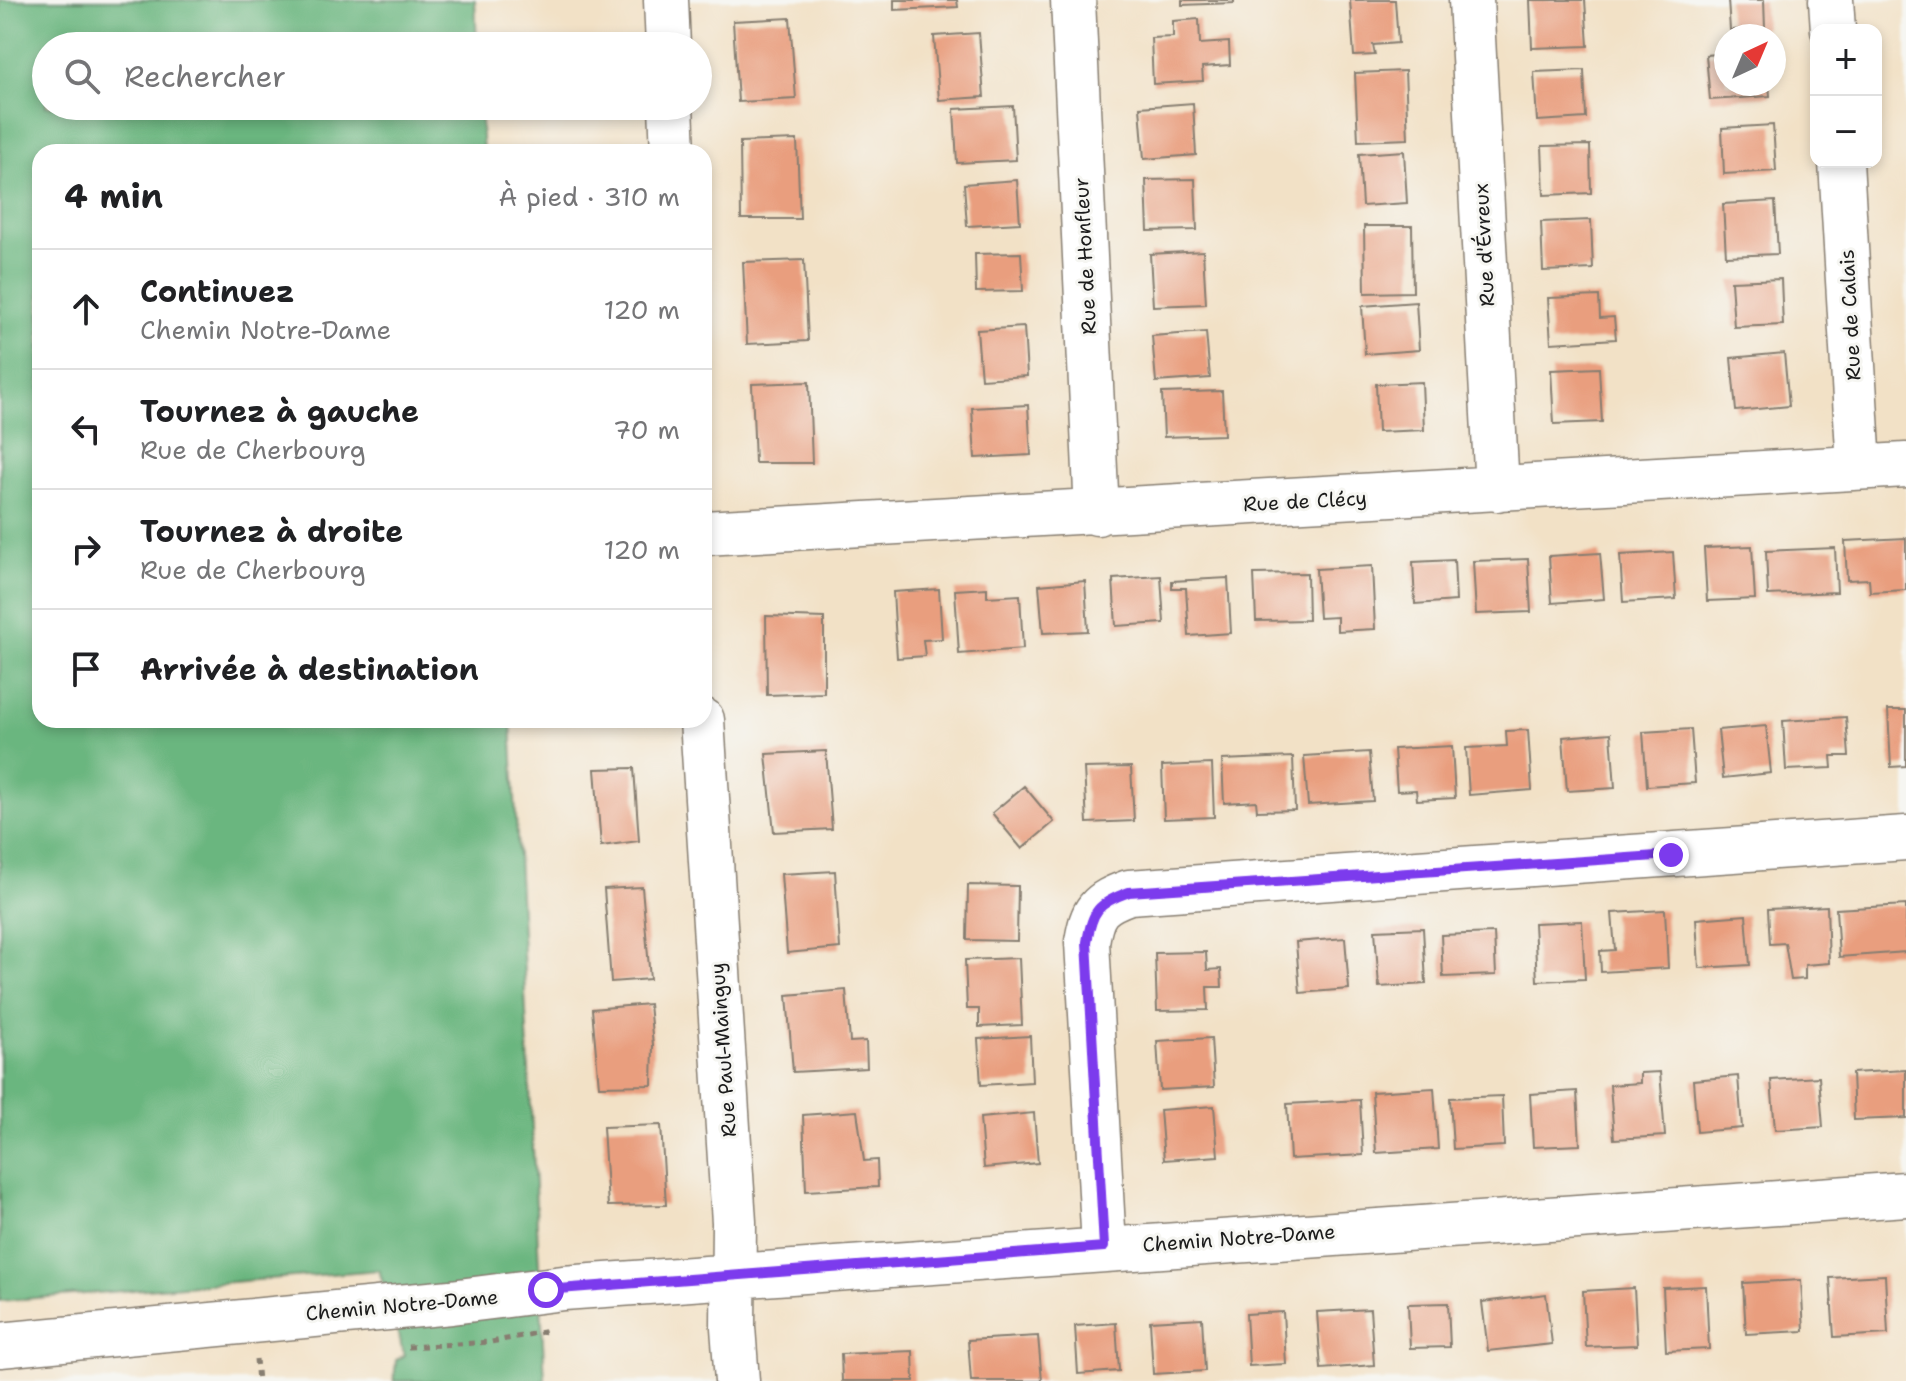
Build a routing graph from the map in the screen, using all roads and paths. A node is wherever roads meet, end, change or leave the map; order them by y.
1 (666, 0) edge
2 (1073, 0) edge
3 (1471, 0) edge
4 (1831, 0) edge
5 (1833, 24) edge
6 (667, 32) edge
7 (672, 120) edge
8 (673, 144) edge
9 (1841, 168) edge
10 (1906, 465) edge
11 (1859, 467) junction
12 (1497, 489) junction
13 (1097, 513) junction
14 (712, 533) edge
15 (703, 728) edge
16 (1906, 838) edge
17 (1906, 1194) edge
18 (1104, 1247) junction
19 (734, 1275) junction
20 (563, 1330) dead end
21 (0, 1345) edge
22 (403, 1348) dead end
23 (256, 1359) dead end
24 (258, 1381) edge
25 (737, 1381) edge

1 - 6 street
2 - 13 street, Rue de Honfleur
3 - 12 street, Rue d'Évreux
4 - 5 street
7 - 8 street
9 - 11 street, Rue de Calais
10 - 11 street, Rue de Clécy
11 - 12 street, Rue de Clécy
12 - 13 street, Rue de Clécy
13 - 14 street, Rue de Clécy
15 - 19 street, Rue Paul-Mainguy
16 - 18 street
17 - 18 street, Chemin Notre-Dame
18 - 19 street, Chemin Notre-Dame
19 - 21 street, Chemin Notre-Dame
19 - 25 street, Rue Paul-Mainguy
20 - 22 path
23 - 24 path

